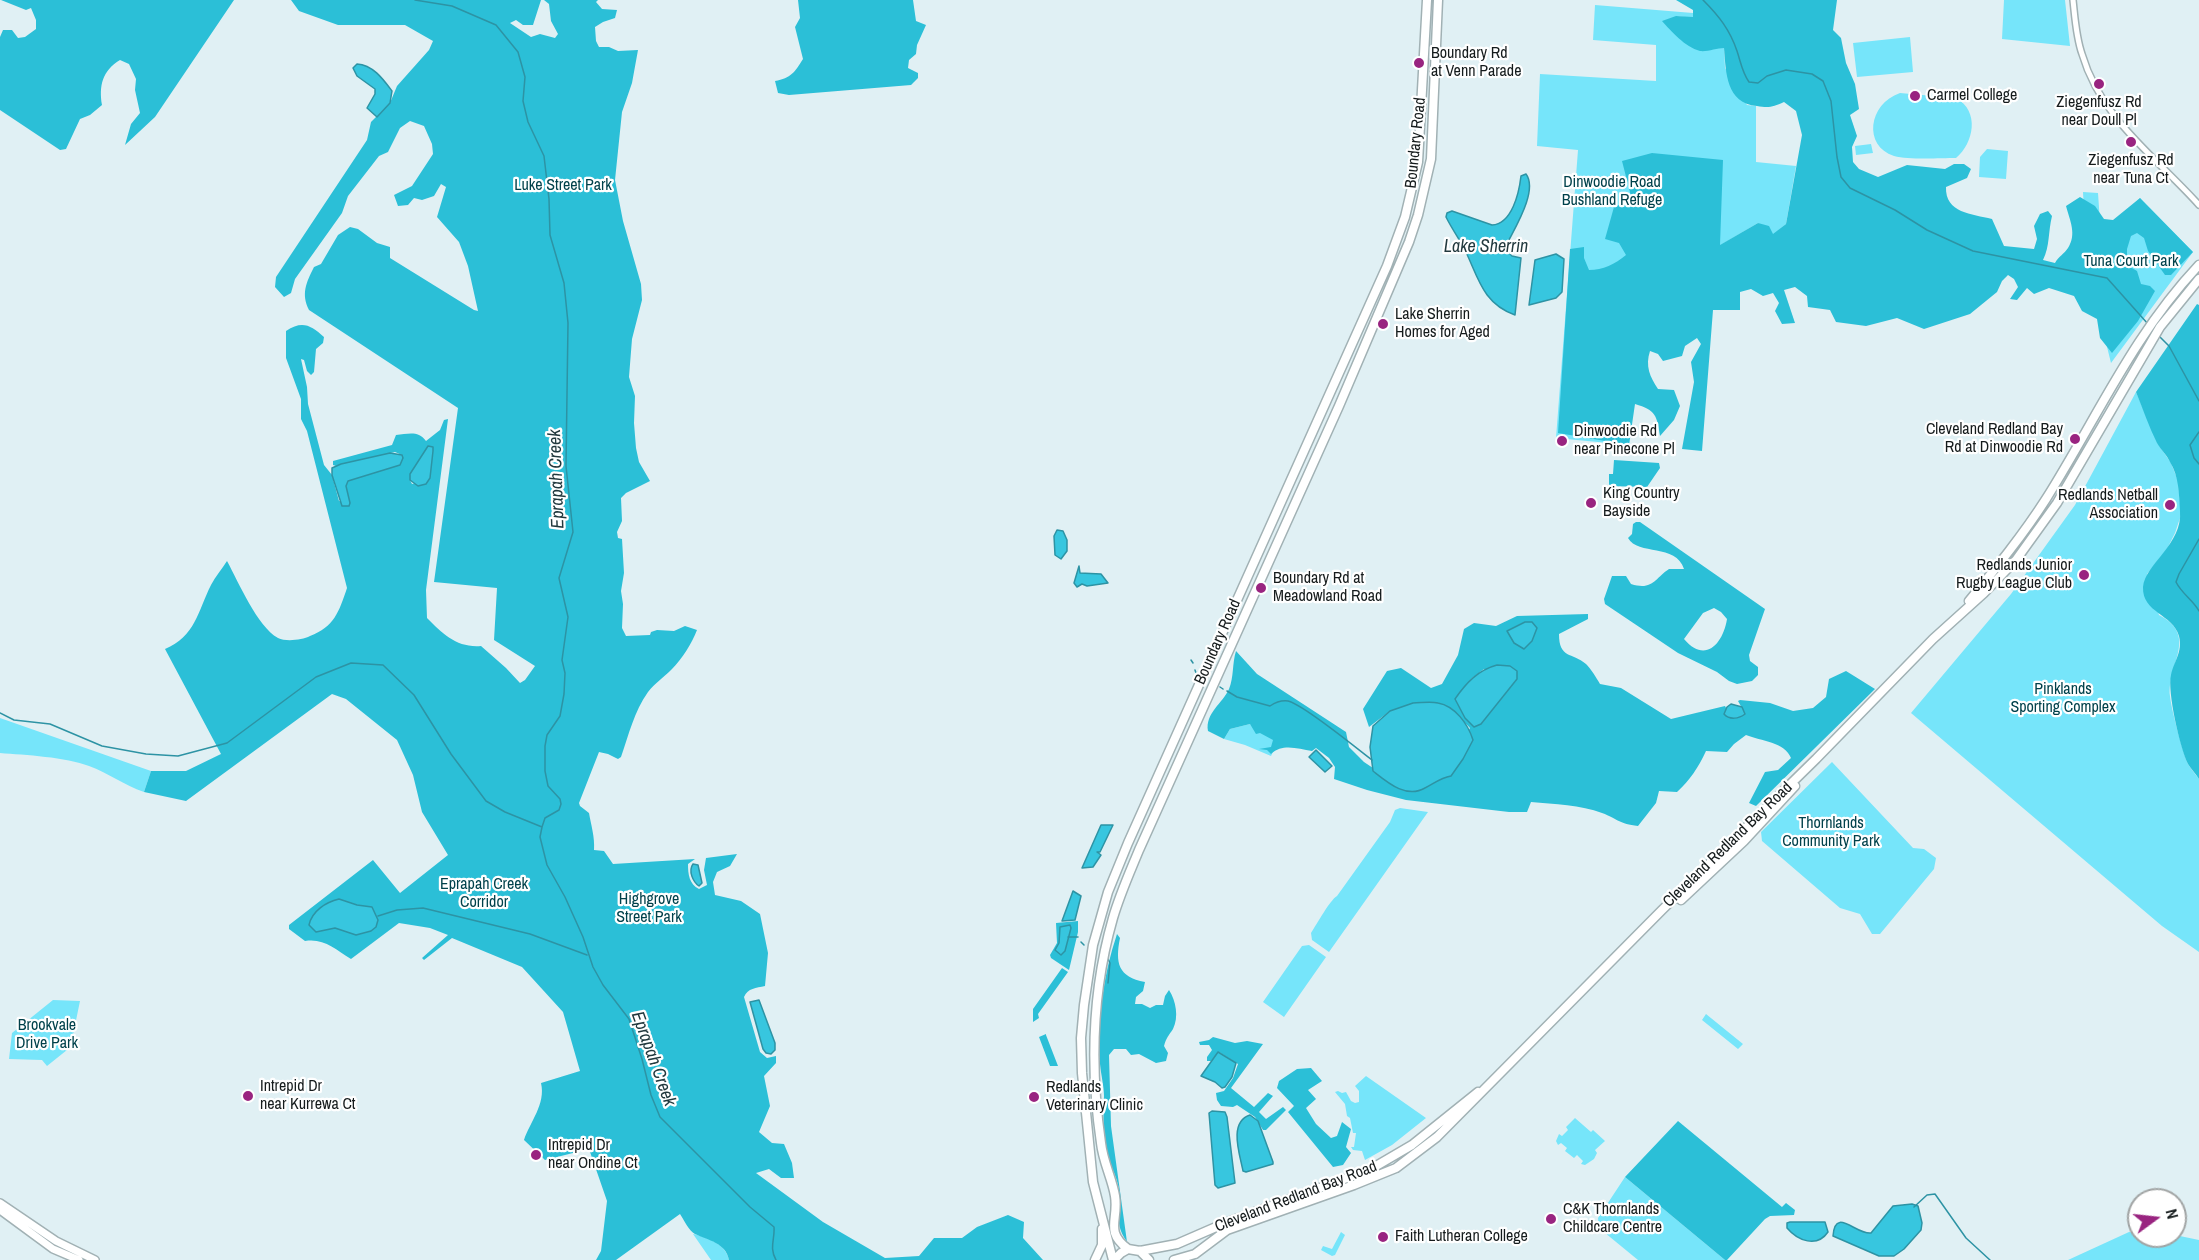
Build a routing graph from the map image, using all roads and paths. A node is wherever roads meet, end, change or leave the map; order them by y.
1 (1427, 0) edge
2 (1438, 0) edge
3 (2073, 0) edge
4 (2199, 205) edge
5 (2199, 265) edge
6 (2199, 279) edge
7 (2156, 324) junction
8 (1497, 1077) junction
9 (0, 1203) edge
10 (0, 1210) edge
11 (1100, 1212) junction
12 (1128, 1250) junction
13 (1140, 1251) junction
14 (79, 1260) edge
15 (95, 1260) edge
16 (1095, 1260) edge
17 (1114, 1260) edge
18 (1149, 1260) edge
19 (1174, 1260) edge

1 - 11 highway, Boundary Road
2 - 12 highway, Boundary Road
3 - 4 street
5 - 7 highway, Cleveland Redland Bay Road
6 - 7 highway, Cleveland Redland Bay Road
7 - 8 highway, Cleveland Redland Bay Road
8 - 13 highway, Cleveland Redland Bay Road
8 - 19 highway, Cleveland Redland Bay Road
9 - 15 main road
10 - 14 main road
11 - 16 highway
11 - 17 highway, Boundary Road
12 - 13 highway, Cleveland Redland Bay Road
12 - 17 highway
13 - 18 highway

